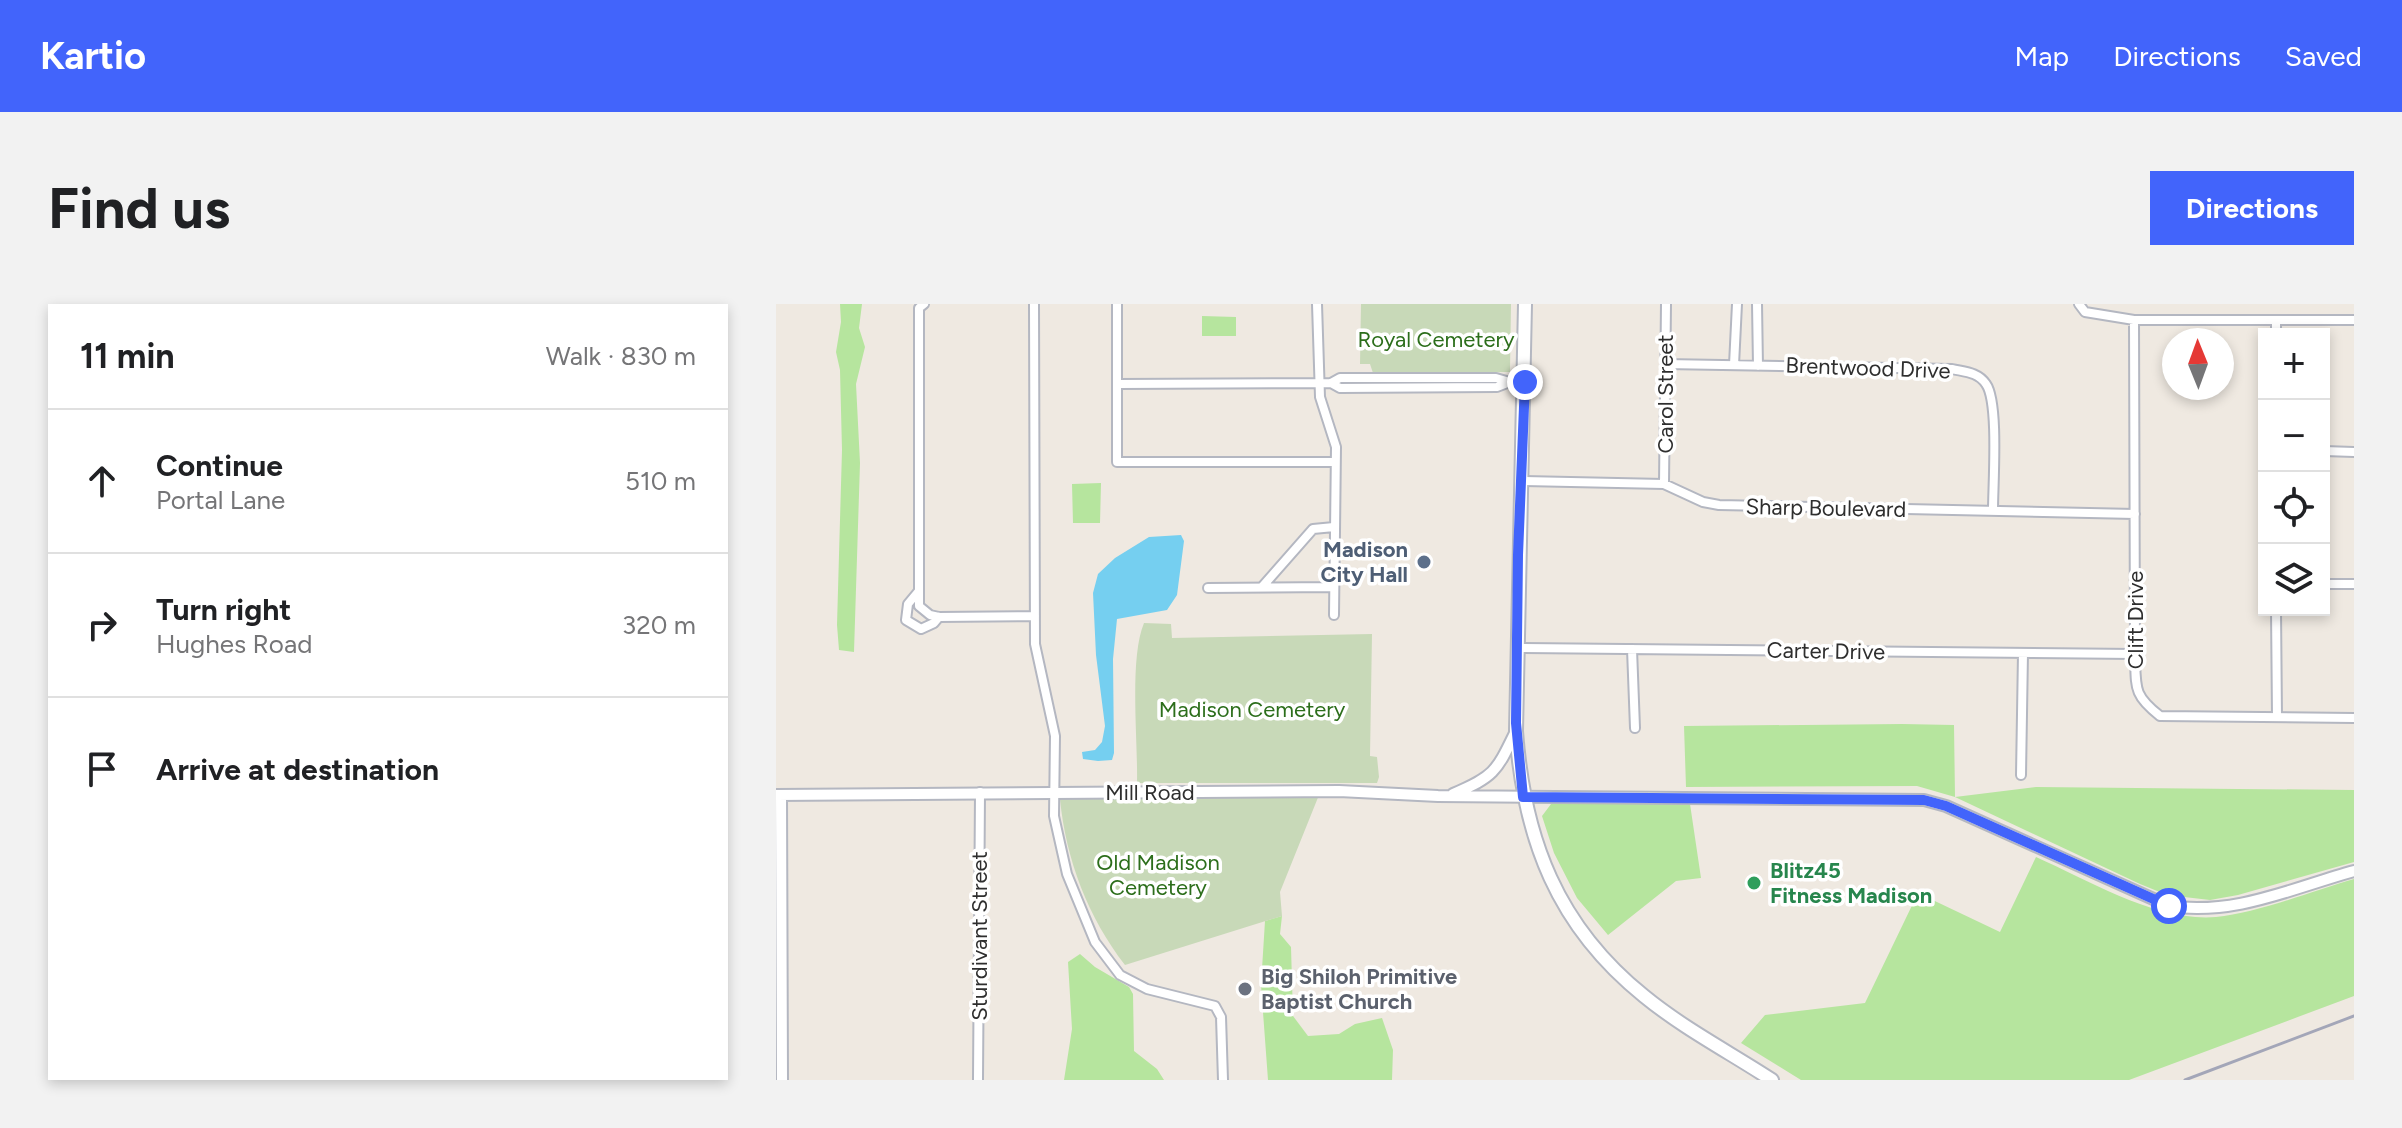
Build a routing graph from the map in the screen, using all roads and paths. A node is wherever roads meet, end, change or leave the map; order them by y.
1 (924, 304) edge
2 (1034, 304) edge
3 (1117, 304) edge
4 (1317, 304) edge
5 (1525, 304) edge
6 (1666, 304) edge
7 (1737, 304) edge
8 (1757, 304) edge
9 (2079, 304) edge
10 (2134, 320) junction
11 (2276, 320) junction
12 (2354, 320) edge
13 (2276, 328) edge
14 (1665, 364) junction
15 (1734, 365) junction
16 (1758, 366) junction
17 (1525, 382) junction
18 (1319, 383) junction
19 (1118, 384) junction
20 (2330, 451) edge
21 (2354, 452) edge
22 (1335, 462) junction
23 (1521, 481) junction
24 (1664, 484) junction
25 (1993, 510) junction
26 (2135, 514) junction
27 (1334, 527) junction
28 (2330, 584) edge
29 (2354, 584) edge
30 (1262, 587) junction
31 (1334, 587) junction
32 (1208, 588) dead end
33 (918, 592) junction
34 (1334, 615) dead end
35 (1035, 616) junction
36 (2276, 616) edge
37 (939, 617) junction
38 (1517, 648) junction
39 (1632, 649) junction
40 (2023, 653) junction
41 (2135, 654) junction
42 (2277, 717) junction
43 (2354, 718) edge
44 (1635, 728) dead end
45 (1516, 731) junction
46 (2021, 775) dead end
47 (980, 792) junction
48 (1054, 792) junction
49 (778, 795) edge
50 (1450, 796) junction
51 (1523, 797) junction
52 (2354, 871) edge
53 (782, 1080) edge
54 (978, 1080) edge
55 (1223, 1080) edge
56 (1772, 1080) edge

1 - 33 street
2 - 35 street
3 - 19 street
4 - 18 street
5 - 17 main road
6 - 14 street, Carol Street
7 - 15 street
8 - 16 street
9 - 10 street
10 - 11 street
10 - 26 street, Clift Drive
11 - 12 street
11 - 13 street
14 - 15 street, Brentwood Drive
14 - 24 street, Carol Street
15 - 16 street, Brentwood Drive
16 - 25 street, Brentwood Drive
17 - 18 street
17 - 23 main road
18 - 19 street
18 - 22 street
19 - 22 street
20 - 21 street
22 - 27 street
23 - 24 street, Sharp Boulevard
23 - 38 main road
24 - 25 street, Sharp Boulevard
25 - 26 street, Sharp Boulevard
26 - 41 street, Clift Drive
27 - 30 street
27 - 31 street
28 - 29 street
30 - 31 street
30 - 32 street
31 - 34 street
33 - 37 street
33 - 37 street
35 - 37 street
35 - 48 street
36 - 42 street
38 - 39 street, Carter Drive
38 - 45 main road
39 - 40 street, Carter Drive
39 - 44 street
40 - 41 street, Carter Drive
40 - 46 street
41 - 42 street, Clift Drive
42 - 43 street, Clift Drive
45 - 50 street
45 - 51 main road
47 - 48 street, Mill Road
47 - 49 street, Mill Road
47 - 54 street, Sturdivant Street
48 - 50 street, Mill Road
48 - 55 street
49 - 53 street
50 - 51 street, Mill Road
51 - 52 street, Mill Road
51 - 56 main road

